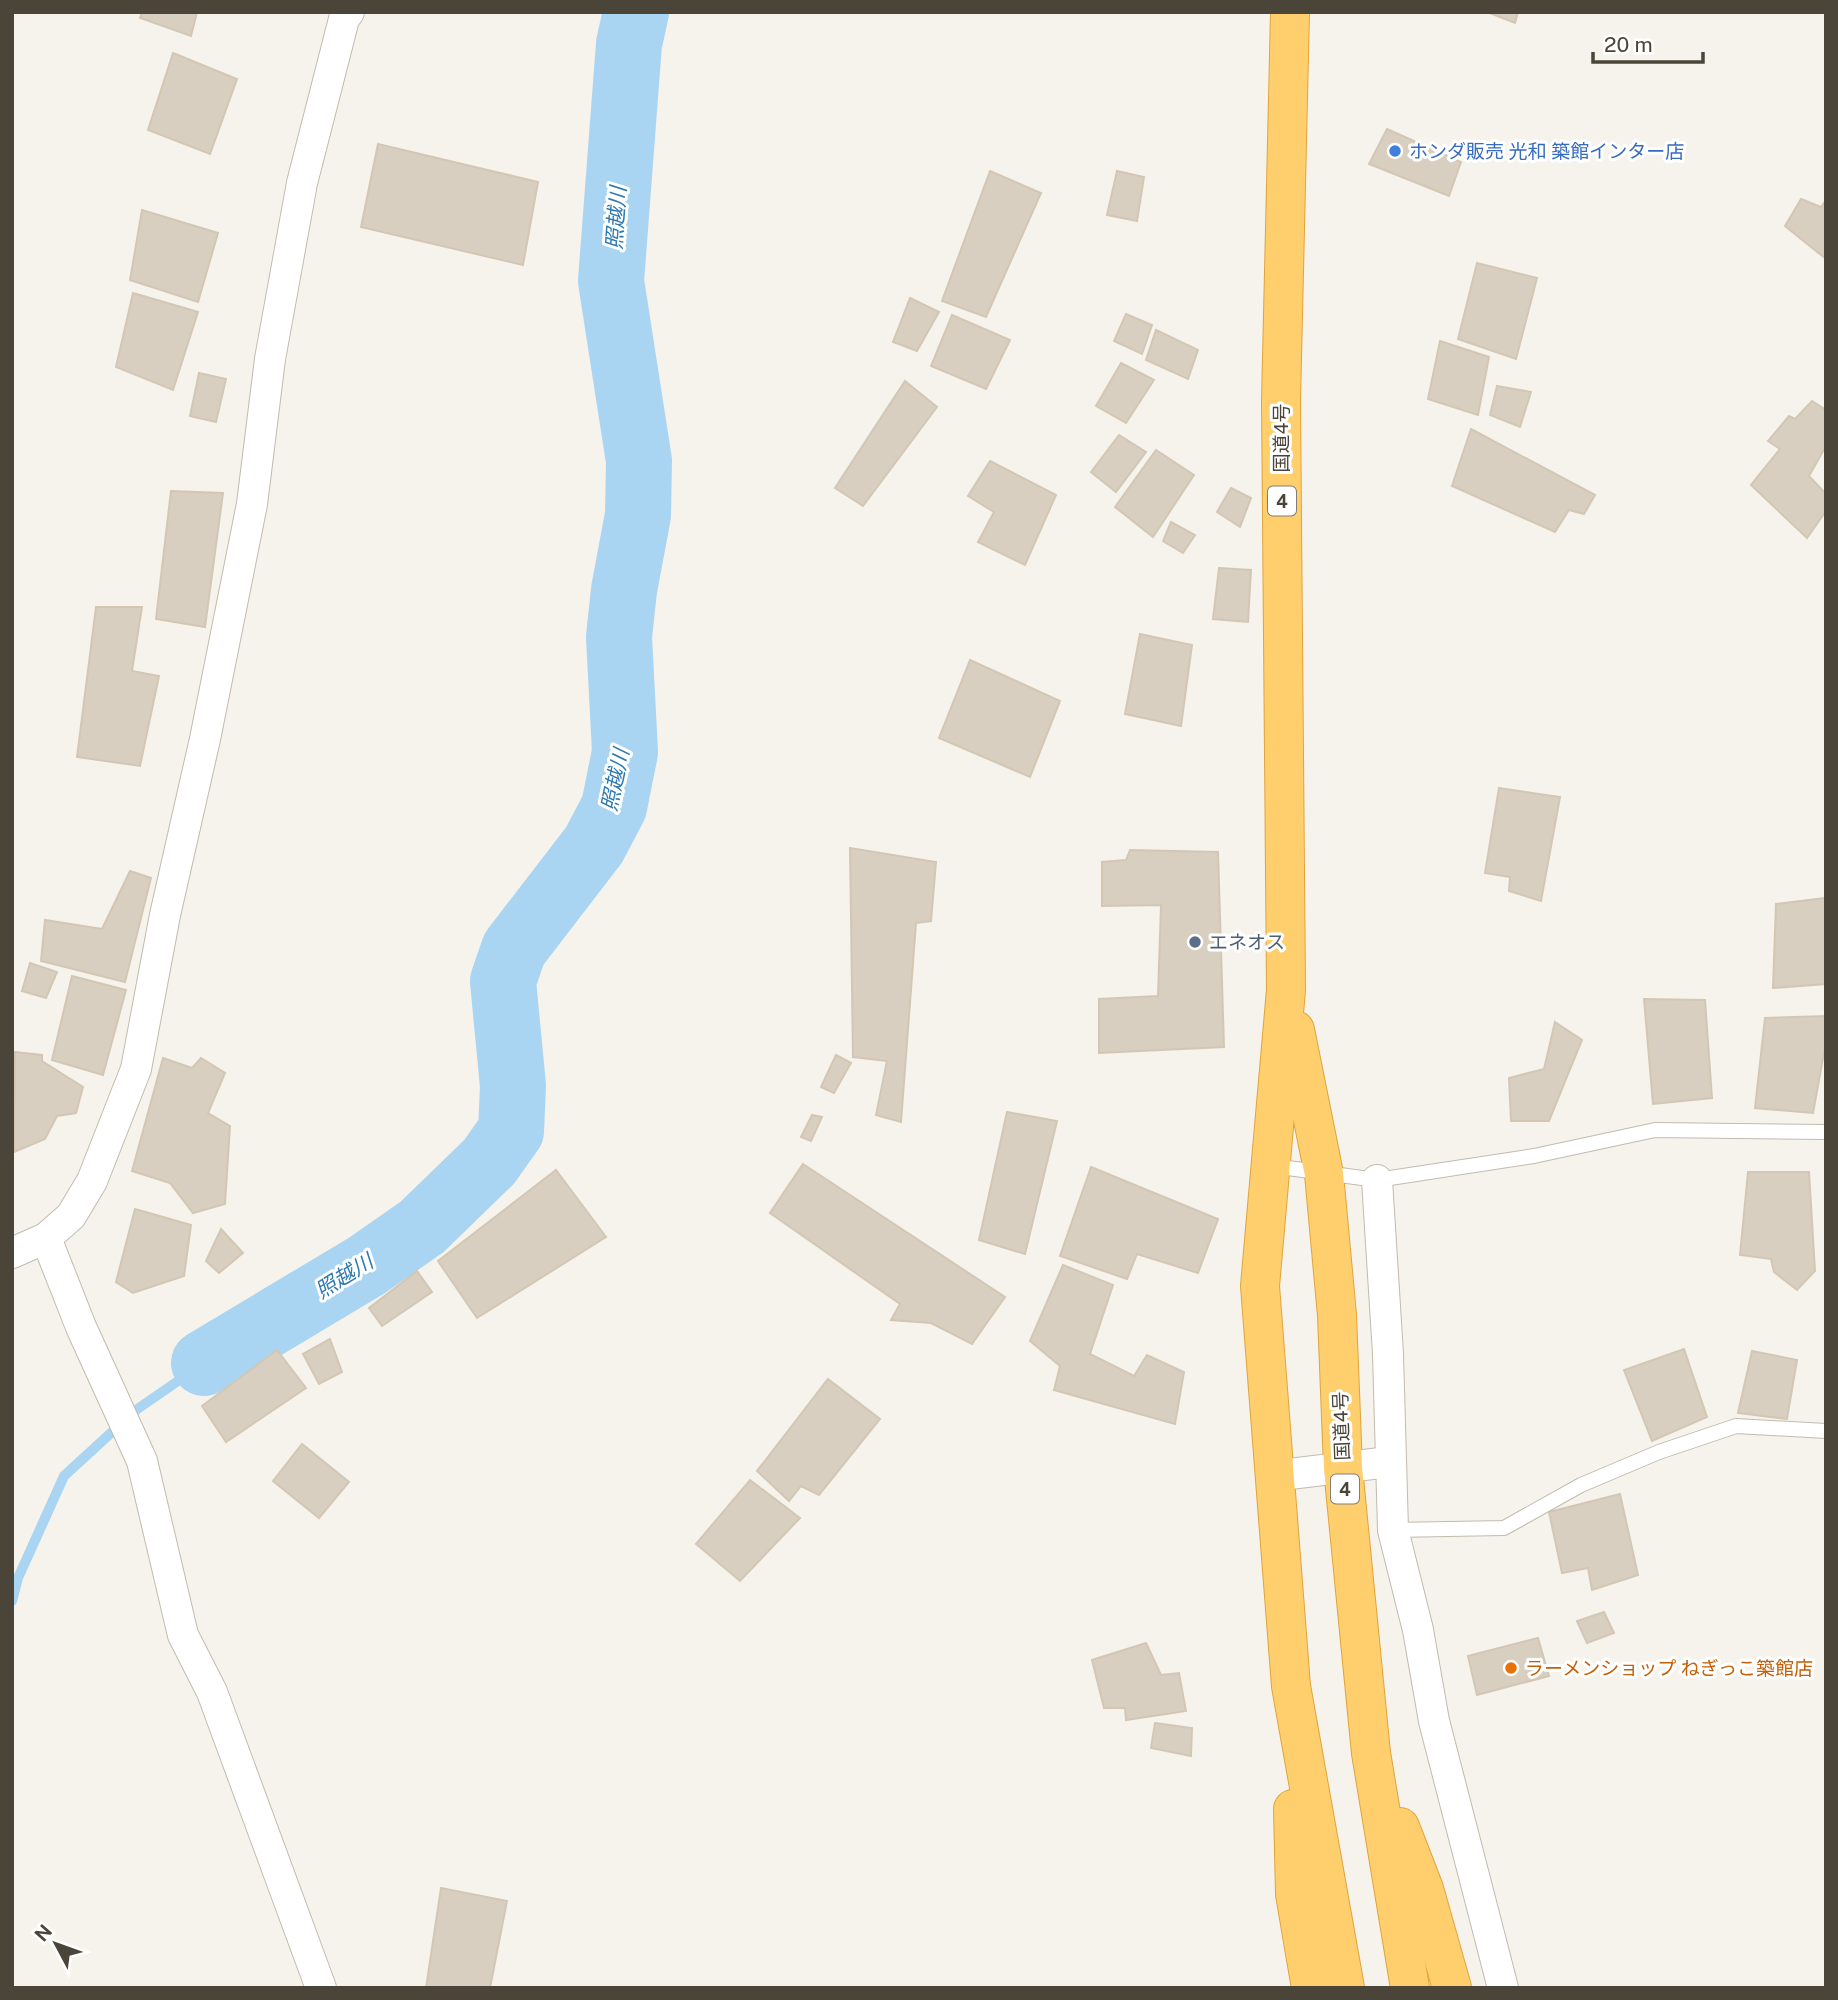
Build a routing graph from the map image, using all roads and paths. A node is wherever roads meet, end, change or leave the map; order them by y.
1 (349, 12) edge
2 (1290, 12) edge
3 (1286, 990) junction
4 (1826, 1132) edge
5 (1269, 1165) junction
6 (1324, 1174) junction
7 (1377, 1180) junction
8 (46, 1238) junction
9 (12, 1253) edge
10 (1826, 1431) edge
11 (1389, 1462) junction
12 (1343, 1468) junction
13 (1273, 1476) junction
14 (1393, 1530) junction
15 (1291, 1686) junction
16 (1371, 1753) junction
17 (321, 1988) edge
18 (1311, 1988) edge
19 (1345, 1988) edge
20 (1410, 1988) edge
21 (1452, 1988) edge
22 (1503, 1988) edge

1 - 8 street
2 - 3 highway, 国道4号 / 4
3 - 5 highway, 国道4号 / 4
3 - 6 highway, 国道4号 / 4
4 - 7 lane
5 - 6 lane
5 - 13 highway, 国道4号 / 4
6 - 7 lane
6 - 12 highway, 国道4号 / 4
7 - 11 street
8 - 9 street
8 - 17 street
10 - 14 lane
11 - 12 street
11 - 14 street
12 - 13 street
12 - 16 highway, 国道4号 / 4
13 - 15 highway, 国道4号 / 4
14 - 22 street
15 - 18 highway
15 - 19 highway, 国道4号 / 4
16 - 20 highway, 国道4号 / 4
16 - 21 highway

